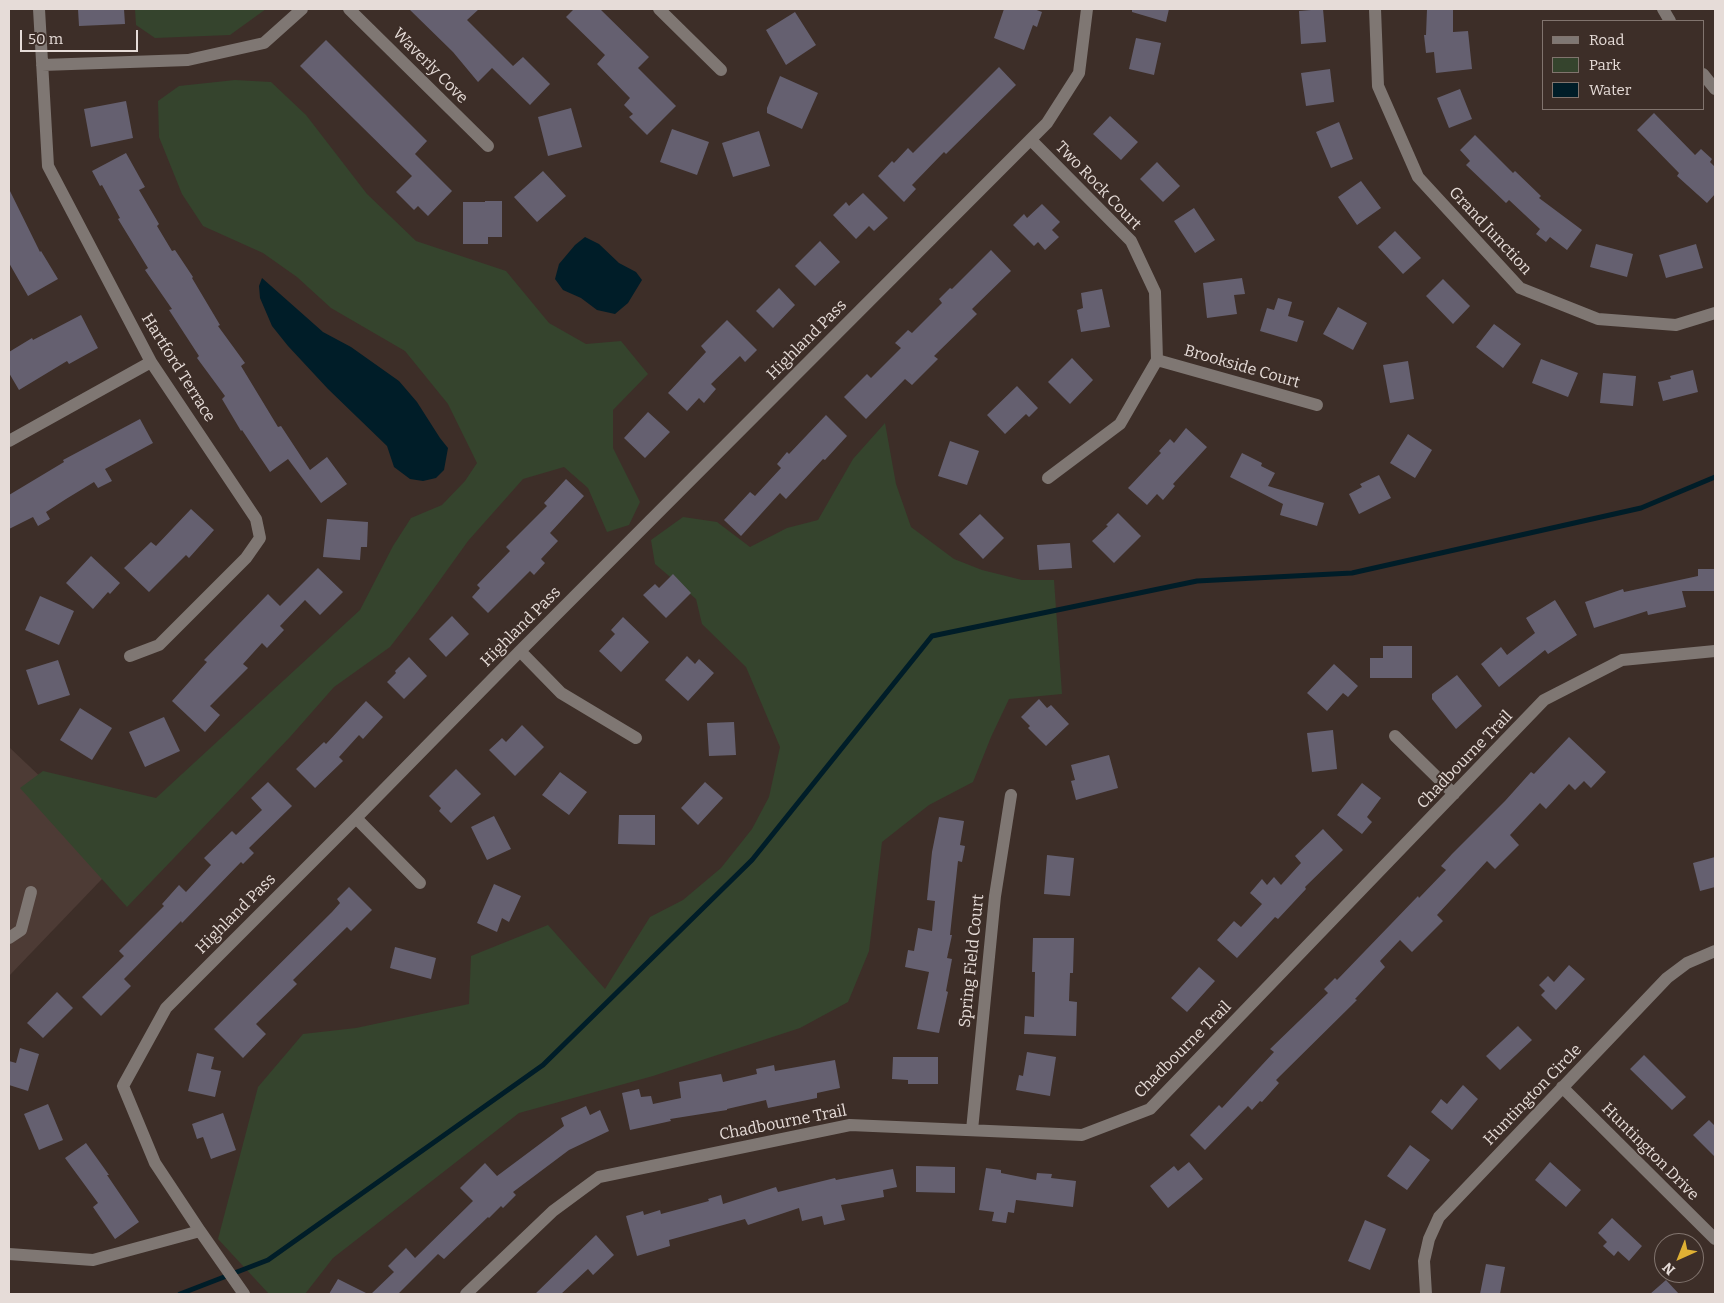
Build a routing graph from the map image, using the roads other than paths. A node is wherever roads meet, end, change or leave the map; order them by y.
1 (39, 9) edge
2 (302, 9) edge
3 (349, 9) edge
4 (659, 9) edge
5 (1087, 9) edge
6 (1375, 9) edge
7 (1663, 9) edge
8 (1669, 20) edge
9 (42, 65) junction
10 (721, 70) dead end
11 (1704, 75) edge
12 (1715, 89) edge
13 (1031, 140) junction
14 (488, 146) dead end
15 (1715, 313) edge
16 (1157, 360) junction
17 (151, 362) junction
18 (1317, 405) dead end
19 (9, 441) edge
20 (1048, 478) dead end
21 (520, 651) junction
22 (1715, 651) edge
23 (130, 656) dead end
24 (1395, 736) dead end
25 (636, 738) dead end
26 (1454, 794) junction
27 (1011, 795) dead end
28 (356, 818) junction
29 (420, 883) dead end
30 (31, 892) dead end
31 (9, 938) edge
32 (1715, 951) edge
33 (1562, 1087) junction
34 (972, 1130) junction
35 (200, 1231) junction
36 (1715, 1239) edge
37 (9, 1254) edge
38 (244, 1294) edge
39 (466, 1294) edge
40 (1426, 1294) edge

1 - 9 street, Hartford Terrace
2 - 9 street
3 - 14 street, Waverly Cove
4 - 10 street
5 - 13 street, Highland Pass
6 - 15 street, Grand Junction
7 - 8 street
9 - 17 street, Hartford Terrace
11 - 12 street
13 - 16 street, Two Rock Court
13 - 21 street, Highland Pass
16 - 18 street, Brookside Court
16 - 20 street
17 - 19 street
17 - 23 street, Hartford Terrace
21 - 25 street
21 - 28 street, Highland Pass
22 - 26 street, Chadbourne Trail
24 - 26 street
26 - 34 street, Chadbourne Trail
27 - 34 street, Spring Field Court
28 - 29 street
28 - 35 street, Highland Pass
30 - 31 street
32 - 33 street, Huntington Circle
33 - 36 street, Huntington Drive
33 - 40 street, Huntington Circle
34 - 39 street, Chadbourne Trail
35 - 37 street
35 - 38 street, Highland Pass

